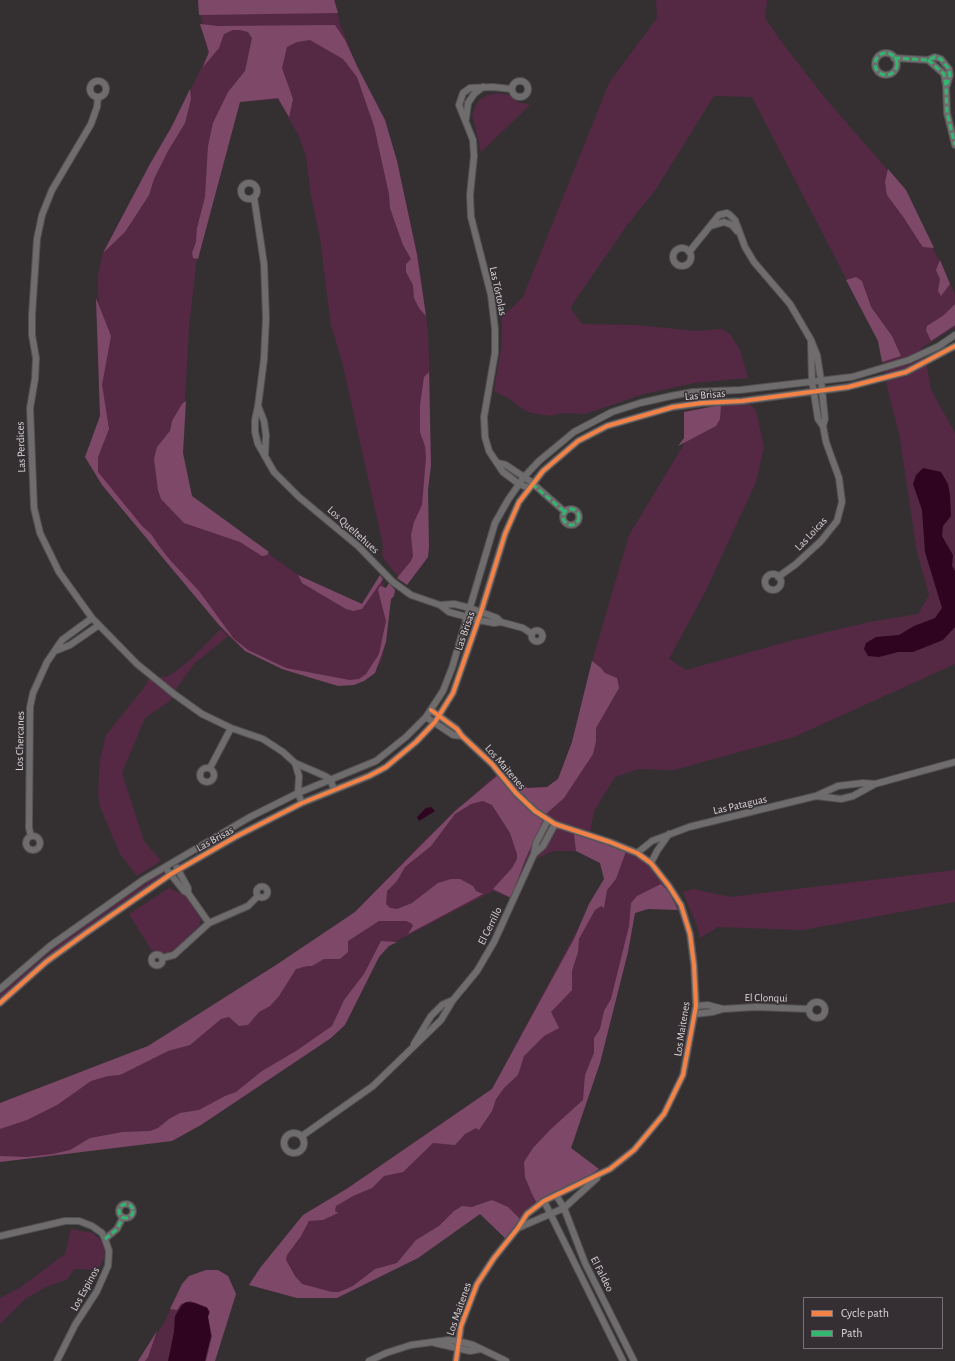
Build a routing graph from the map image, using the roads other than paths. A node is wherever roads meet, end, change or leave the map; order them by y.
1 (894, 58) dead end
2 (483, 87) junction
3 (511, 89) dead end
4 (98, 97) dead end
5 (466, 121) junction
6 (955, 145) edge
7 (254, 197) dead end
8 (711, 226) junction
9 (739, 233) junction
10 (689, 252) dead end
11 (955, 336) edge
12 (811, 340) junction
13 (955, 346) edge
14 (821, 380) junction
15 (812, 381) junction
16 (814, 392) junction
17 (823, 392) junction
18 (671, 396) junction
19 (258, 406) junction
20 (673, 407) junction
21 (823, 426) junction
22 (265, 455) junction
23 (498, 463) junction
24 (524, 477) junction
25 (519, 484) junction
26 (531, 486) junction
27 (565, 512) dead end
28 (778, 576) dead end
29 (440, 605) junction
30 (470, 608) junction
31 (481, 612) junction
32 (468, 617) junction
33 (92, 618) junction
34 (478, 620) junction
35 (501, 622) junction
36 (99, 625) junction
37 (532, 634) dead end
38 (56, 652) junction
39 (431, 710) junction
40 (440, 715) junction
41 (426, 716) junction
42 (435, 722) junction
43 (231, 728) junction
44 (462, 736) junction
45 (955, 762) edge
46 (295, 763) junction
47 (210, 768) dead end
48 (330, 779) junction
49 (875, 784) junction
50 (334, 789) junction
51 (298, 793) junction
52 (816, 796) junction
53 (302, 804) junction
54 (548, 820) junction
55 (555, 824) junction
56 (670, 834) junction
57 (31, 836) dead end
58 (637, 853) junction
59 (534, 854) junction
60 (173, 862) junction
61 (651, 863) junction
62 (165, 866) junction
63 (178, 870) junction
64 (171, 874) junction
65 (188, 893) junction
66 (258, 896) dead end
67 (209, 923) junction
68 (162, 958) dead end
69 (0, 989) edge
70 (453, 1000) junction
71 (0, 1003) edge
72 (696, 1006) junction
73 (723, 1009) junction
74 (809, 1009) dead end
75 (695, 1014) junction
76 (412, 1048) junction
77 (302, 1136) dead end
78 (600, 1175) junction
79 (556, 1194) junction
80 (544, 1201) junction
81 (564, 1208) junction
82 (551, 1215) junction
83 (123, 1217) dead end
84 (518, 1228) junction
85 (0, 1236) edge
86 (105, 1239) junction
87 (457, 1341) junction
88 (434, 1343) junction
89 (456, 1349) junction
90 (481, 1349) junction
91 (57, 1361) edge
92 (368, 1361) edge
93 (456, 1361) edge
94 (506, 1361) edge
95 (623, 1361) edge
96 (634, 1361) edge

1 - 6 street
2 - 3 street, Las Tórtolas
2 - 5 street, Las Tórtolas
2 - 5 street, Las Tórtolas
4 - 33 street, Las Perdices
5 - 23 street, Las Tórtolas
7 - 19 street, Los Queltehues
8 - 9 street, Las Loicas
8 - 9 street, Las Loicas
8 - 10 street, Las Loicas
9 - 12 street, Las Loicas
11 - 14 street, Las Brisas
12 - 14 street, Las Loicas
12 - 15 street, Las Loicas
13 - 17 street, Las Brisas
14 - 15 street, Las Brisas
14 - 17 street, Las Loicas
15 - 16 street, Las Loicas
15 - 18 street, Las Brisas
16 - 17 street, Las Brisas
16 - 20 street, Las Brisas
16 - 21 street, Las Loicas
17 - 21 street, Las Loicas
18 - 20 street
18 - 24 street, Las Brisas
19 - 22 street, Los Queltehues
19 - 22 street, Los Queltehues
20 - 26 street, Las Brisas
21 - 28 street, Las Loicas
22 - 29 street, Los Queltehues
23 - 24 street, Las Tórtolas
23 - 25 street, Las Tórtolas
24 - 25 street, Las Brisas
24 - 26 street, Las Tórtolas
25 - 26 street, Las Tórtolas
25 - 30 street, Las Brisas
26 - 27 street, Las Tórtolas
26 - 31 street, Las Brisas
29 - 30 street, Los Queltehues
29 - 32 street, Los Queltehues
30 - 31 street, Los Queltehues
30 - 32 street, Las Brisas
31 - 34 street, Las Brisas
31 - 35 street, Los Queltehues
32 - 34 street, Los Queltehues
32 - 39 street, Las Brisas
33 - 36 street, Las Perdices
33 - 38 street, Los Chercanes
34 - 35 street, Los Queltehues
34 - 40 street, Las Brisas
35 - 37 street, Los Queltehues
36 - 38 street, Los Chercanes
36 - 43 street, Las Perdices
38 - 57 street, Los Chercanes
39 - 40 street, Los Maitenes
39 - 41 street, Las Brisas
40 - 42 street, Las Brisas
40 - 44 street, Los Maitenes
41 - 42 street, Los Maitenes
41 - 48 street, Las Brisas
42 - 44 street, Los Maitenes
42 - 50 street, Las Brisas
43 - 46 street, Las Perdices
43 - 47 street
44 - 54 street, Los Maitenes
45 - 49 street, Las Pataguas
46 - 48 street, Las Perdices
46 - 51 street
48 - 50 street
48 - 51 street, Las Brisas
49 - 52 street, Las Pataguas
49 - 52 street, Las Pataguas
50 - 53 street, Las Brisas
51 - 53 street
51 - 60 street, Las Brisas
52 - 56 street, Las Pataguas
53 - 63 street, Las Brisas
54 - 55 street, Los Maitenes
54 - 59 street, El Cerrillo
55 - 58 street, Los Maitenes
55 - 59 street, El Cerrillo
56 - 58 street, Las Pataguas
56 - 61 street
58 - 61 street, Los Maitenes
59 - 70 street, El Cerrillo
60 - 62 street, Las Brisas
60 - 63 street
61 - 72 street, Los Maitenes
62 - 64 street
62 - 69 street, Las Brisas
63 - 64 street, Las Brisas
63 - 65 street
64 - 65 street
64 - 71 street, Las Brisas
65 - 67 street
66 - 67 street
67 - 68 street
70 - 76 street, El Cerrillo
70 - 76 street, El Cerrillo
72 - 73 street, El Clonqui
72 - 75 street, Los Maitenes
73 - 74 street, El Clonqui
73 - 75 street, El Clonqui
75 - 78 street, Los Maitenes
76 - 77 street, El Cerrillo
78 - 79 street, Los Maitenes
78 - 81 street, Los Maitenes
79 - 80 street, Los Maitenes
79 - 81 street, El Faldeo
80 - 82 street, El Faldeo
80 - 84 street, Los Maitenes
81 - 82 street, Los Maitenes
81 - 96 street, El Faldeo
82 - 84 street, Los Maitenes
82 - 95 street, El Faldeo
83 - 86 street
84 - 87 street, Los Maitenes
85 - 86 street
86 - 91 street, Los Espinos
87 - 88 street
87 - 89 street, Los Maitenes
87 - 90 street
88 - 89 street
88 - 92 street
89 - 90 street
89 - 93 street, Los Maitenes
90 - 94 street

